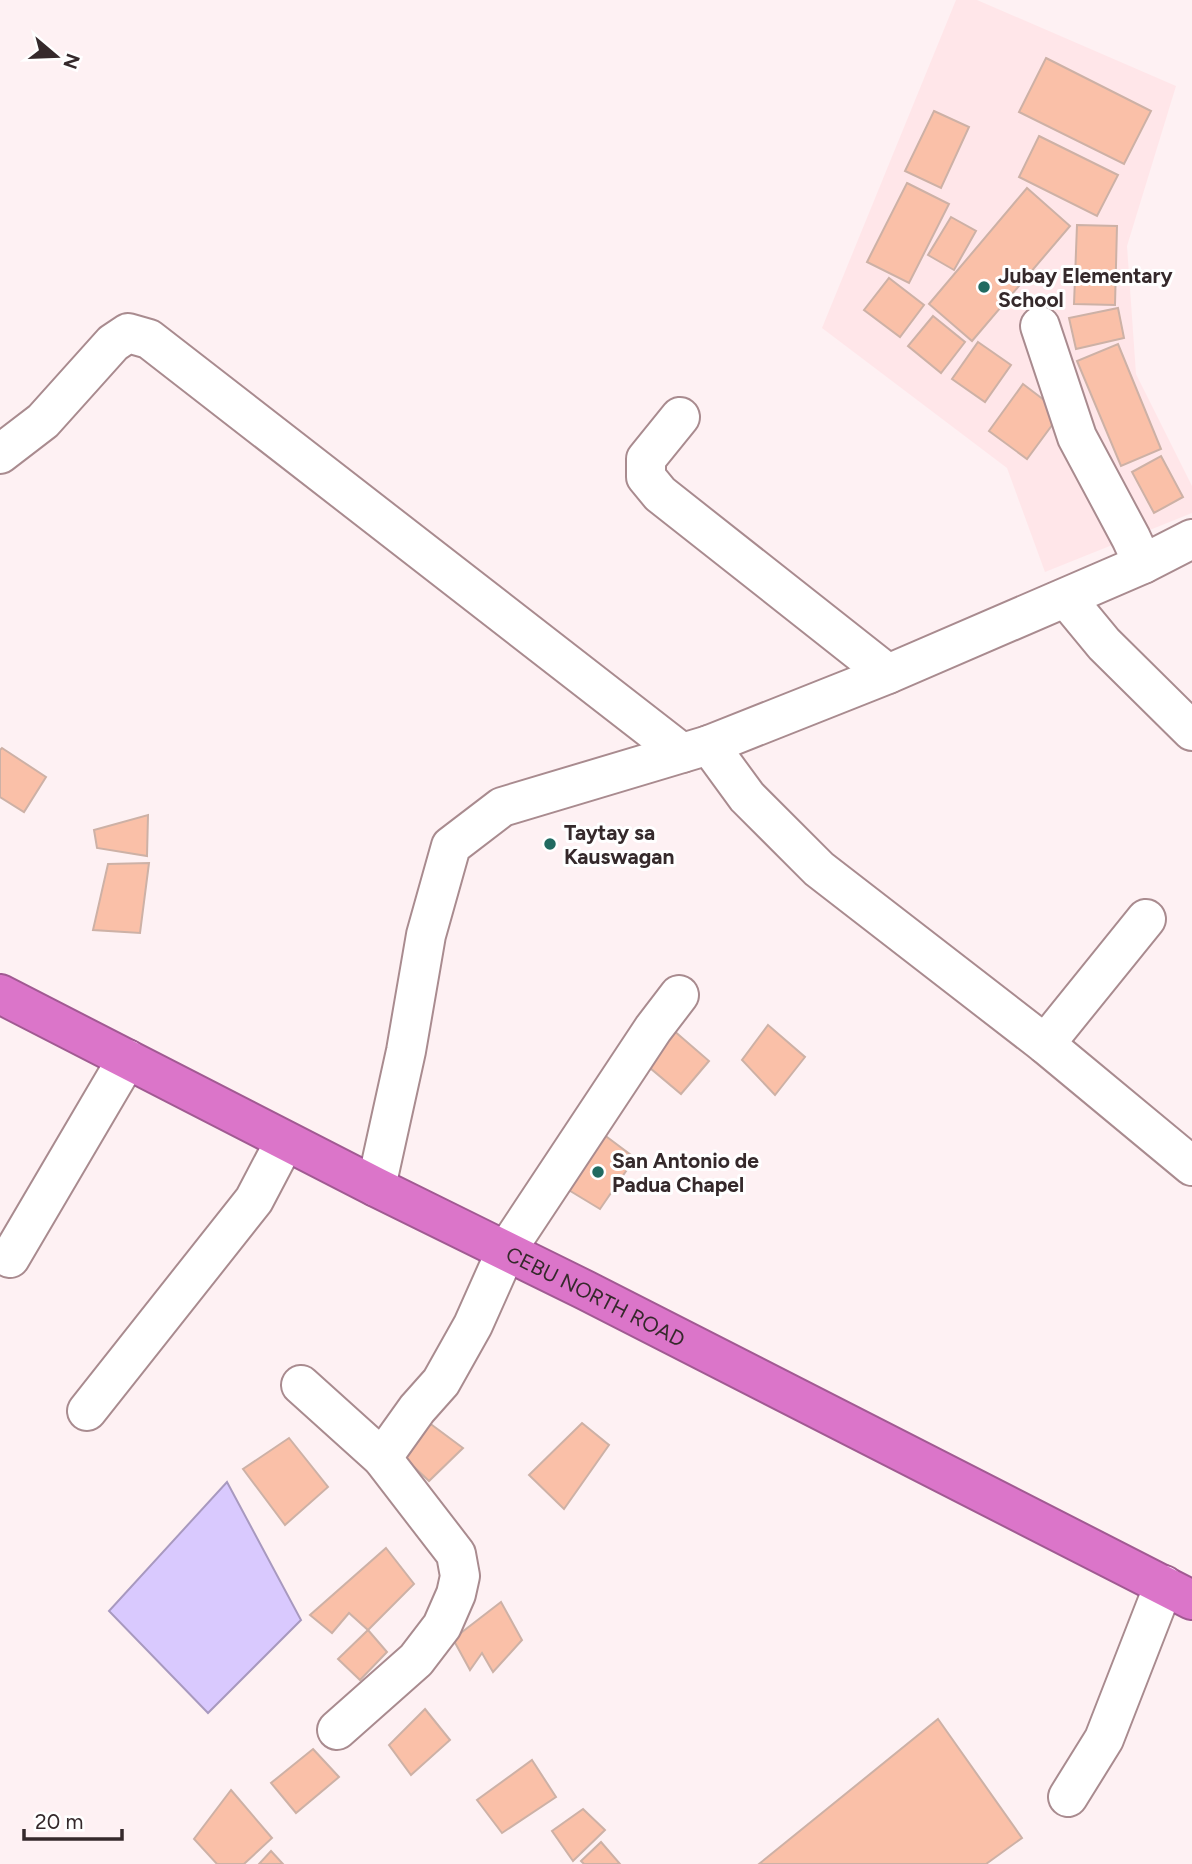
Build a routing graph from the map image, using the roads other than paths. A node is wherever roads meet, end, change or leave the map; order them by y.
1 (1040, 326) dead end
2 (680, 417) dead end
3 (0, 454) edge
4 (1192, 539) edge
5 (1143, 564) junction
6 (1066, 598) junction
7 (888, 674) junction
8 (1192, 731) edge
9 (696, 749) junction
10 (1146, 919) dead end
11 (0, 994) edge
12 (679, 995) dead end
13 (1045, 1044) junction
14 (127, 1059) junction
15 (285, 1140) junction
16 (1192, 1166) edge
17 (376, 1187) junction
18 (506, 1251) junction
19 (10, 1258) dead end
20 (301, 1385) dead end
21 (87, 1411) dead end
22 (382, 1458) junction
23 (1178, 1593) edge
24 (337, 1730) dead end
25 (1068, 1797) dead end

1 - 5 street
2 - 7 street
3 - 9 street
4 - 5 street
5 - 6 street
6 - 7 street
6 - 8 street
7 - 9 street
9 - 13 street
9 - 17 street
10 - 13 street
11 - 14 highway, CEBU NORTH ROAD
12 - 18 street
13 - 16 street
14 - 15 highway, CEBU NORTH ROAD
14 - 19 street
15 - 17 highway, CEBU NORTH ROAD
15 - 21 street
17 - 18 highway, CEBU NORTH ROAD
18 - 22 street
18 - 23 highway, CEBU NORTH ROAD
20 - 22 street
22 - 24 street
23 - 25 street

